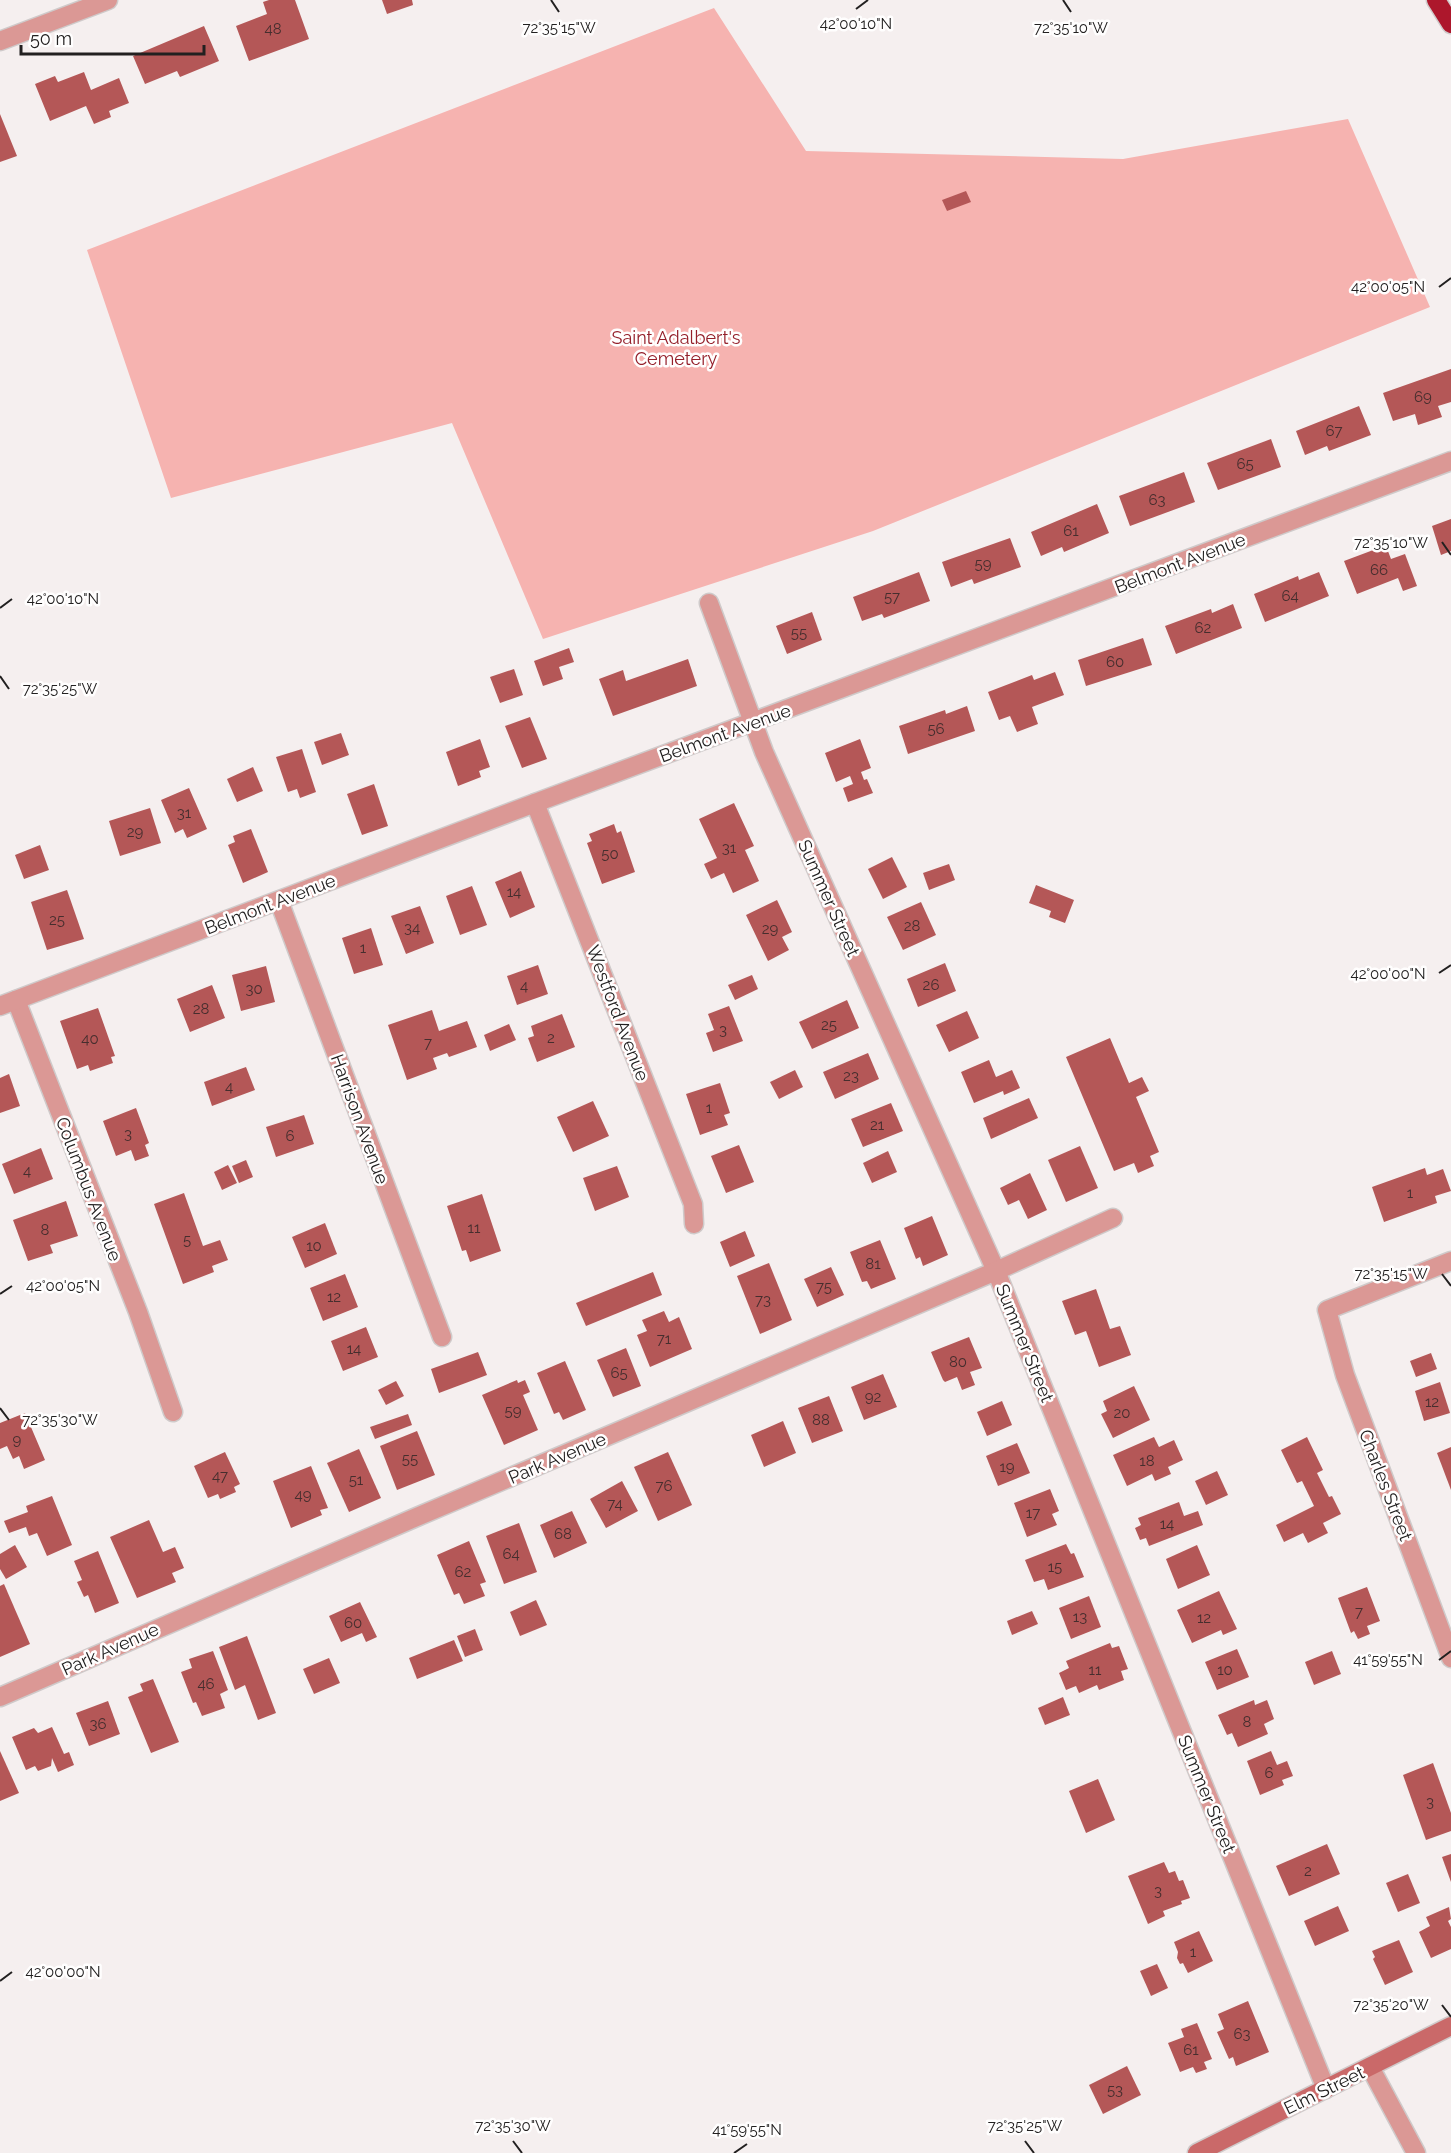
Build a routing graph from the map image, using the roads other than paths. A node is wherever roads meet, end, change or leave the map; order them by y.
1 (108, 0) edge
2 (1436, 0) edge
3 (1451, 24) edge
4 (0, 40) edge
5 (1451, 461) edge
6 (709, 603) dead end
7 (753, 723) junction
8 (535, 803) junction
9 (279, 901) junction
10 (8, 1003) edge
11 (1113, 1218) dead end
12 (694, 1224) dead end
13 (1451, 1261) edge
14 (996, 1271) junction
15 (441, 1337) dead end
16 (173, 1412) dead end
17 (1451, 1658) edge
18 (0, 1697) edge
19 (1451, 2026) edge
20 (1371, 2067) junction
21 (1326, 2089) junction
22 (1197, 2153) edge
23 (1416, 2153) edge

1 - 4 street
2 - 3 highway
5 - 7 street, Belmont Avenue
6 - 7 street, Summer Street
7 - 8 street, Belmont Avenue
7 - 14 street, Summer Street
8 - 9 street, Belmont Avenue
8 - 12 street, Westford Avenue
9 - 10 street, Belmont Avenue
9 - 15 street, Harrison Avenue
10 - 16 street, Columbus Avenue
11 - 14 street, Park Avenue
13 - 17 street, Charles Street
14 - 18 street, Park Avenue
14 - 21 street, Summer Street
19 - 20 main road, Elm Street
20 - 21 main road, Elm Street
20 - 23 street
21 - 22 main road, Elm Street

